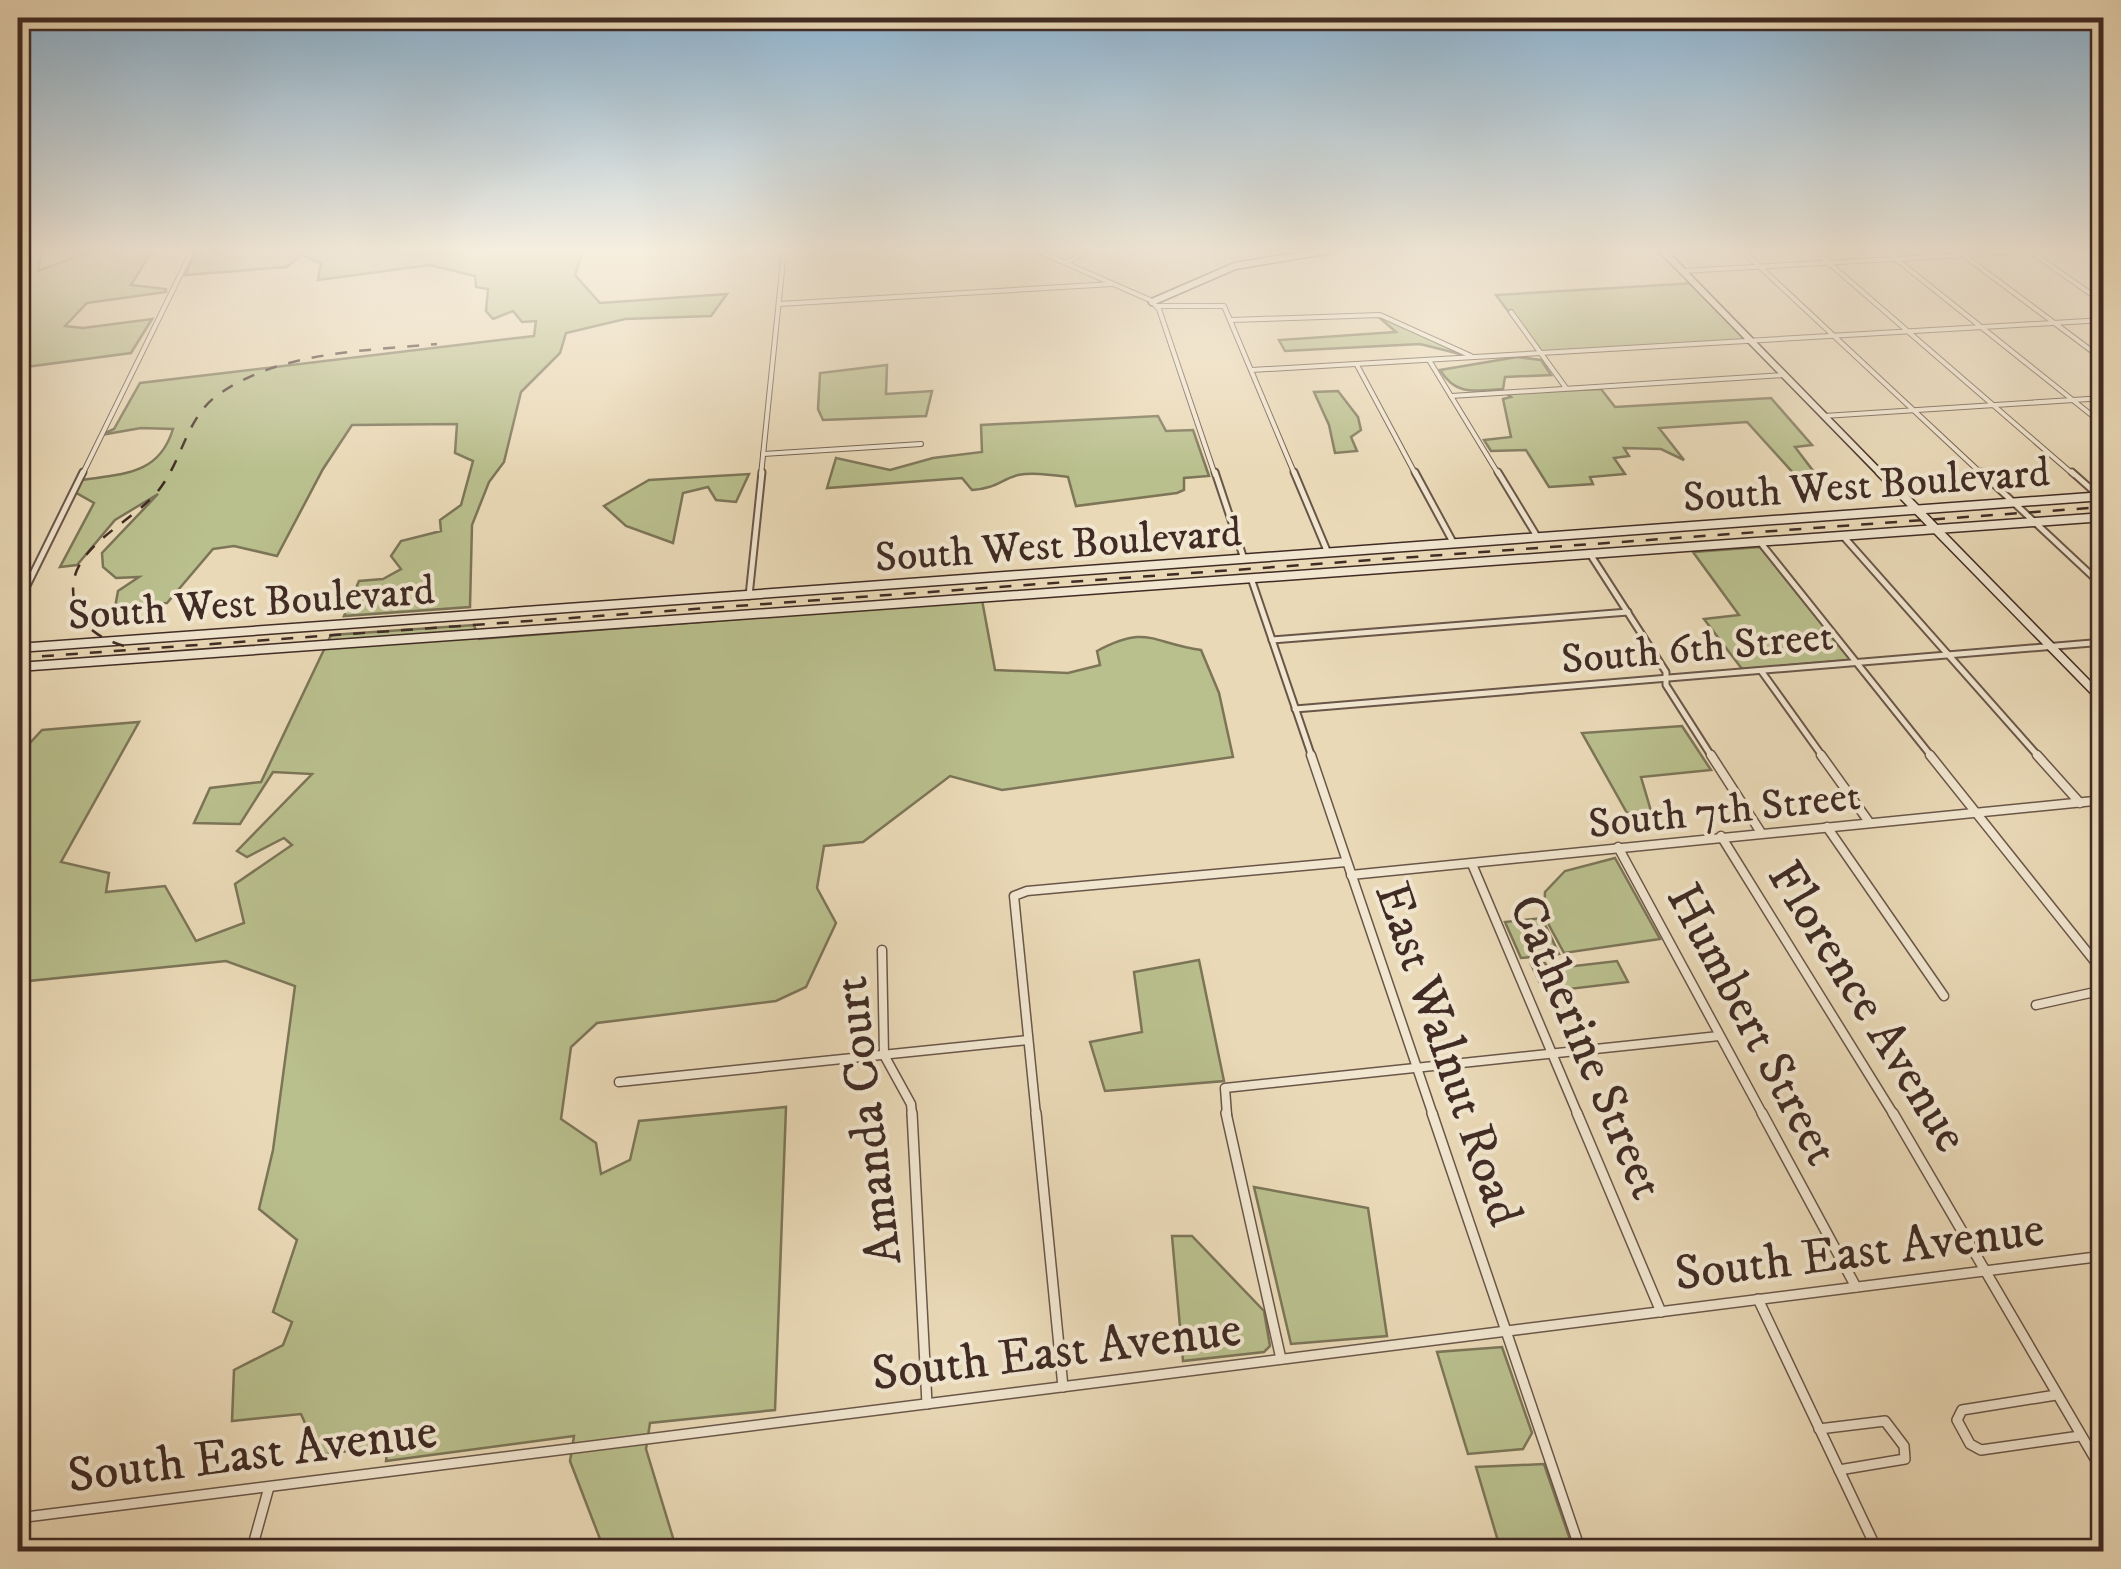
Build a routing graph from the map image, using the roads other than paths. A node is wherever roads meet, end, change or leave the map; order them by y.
1 (156, 324) edge
2 (776, 324) edge
3 (1162, 324) edge
4 (1233, 324) edge
5 (1400, 324) edge
6 (1520, 324) edge
7 (1735, 324) edge
8 (1822, 324) edge
9 (1899, 324) edge
10 (1977, 324) edge
11 (2036, 324) edge
12 (2056, 324) edge
13 (1982, 328) junction
14 (1908, 332) junction
15 (1834, 336) junction
16 (1752, 341) junction
17 (1541, 354) junction
18 (1474, 358) junction
19 (1429, 360) junction
20 (2104, 360) edge
21 (1357, 364) junction
22 (1251, 370) junction
23 (1784, 375) junction
24 (1566, 389) junction
25 (1451, 396) junction
26 (2104, 398) edge
27 (2072, 400) junction
28 (1994, 405) junction
29 (1913, 410) junction
30 (1824, 416) junction
31 (2104, 425) edge
32 (921, 444) dead end
33 (763, 454) junction
34 (2101, 496) edge
35 (2012, 502) junction
36 (1916, 510) junction
37 (2104, 518) edge
38 (1926, 520) joint
39 (2035, 523) junction
40 (1936, 529) junction
41 (1843, 536) junction
42 (1538, 538) junction
43 (1760, 542) junction
44 (1454, 544) junction
45 (1328, 553) junction
46 (1590, 553) junction
47 (1244, 560) junction
48 (1163, 566) junction
49 (1251, 578) junction
50 (1169, 584) junction
51 (2104, 587) edge
52 (749, 596) junction
53 (18, 604) edge
54 (1628, 612) junction
55 (1272, 640) junction
56 (2104, 642) edge
57 (2050, 646) junction
58 (18, 648) edge
59 (1949, 656) junction
60 (1857, 662) junction
61 (18, 668) edge
62 (1762, 671) junction
63 (1666, 678) junction
64 (2104, 701) edge
65 (1294, 709) junction
66 (2104, 800) edge
67 (2080, 802) junction
68 (1976, 812) junction
69 (1869, 822) junction
70 (1826, 826) junction
71 (1760, 832) junction
72 (1721, 836) junction
73 (1618, 847) junction
74 (1346, 862) junction
75 (1472, 864) junction
76 (1351, 875) junction
77 (882, 950) dead end
78 (2104, 974) edge
79 (2104, 990) edge
80 (1944, 996) dead end
81 (2036, 1006) dead end
82 (1719, 1036) junction
83 (1028, 1040) junction
84 (1552, 1054) junction
85 (884, 1055) junction
86 (1416, 1067) junction
87 (620, 1082) dead end
88 (2104, 1256) edge
89 (1988, 1270) junction
90 (1856, 1287) junction
91 (1758, 1300) junction
92 (1661, 1312) junction
93 (1506, 1330) junction
94 (1281, 1358) junction
95 (1063, 1386) junction
96 (2056, 1395) junction
97 (927, 1404) junction
98 (1819, 1428) junction
99 (2080, 1436) junction
100 (2100, 1460) edge
101 (1839, 1470) junction
102 (2104, 1474) edge
103 (269, 1487) junction
104 (18, 1518) edge
105 (251, 1552) edge
106 (1581, 1552) edge
107 (1878, 1552) edge

1 - 53 street
2 - 33 street
3 - 47 street
4 - 22 street
5 - 18 street
6 - 17 street
7 - 16 main road
8 - 15 street
9 - 14 street
10 - 13 street
11 - 13 street
12 - 20 street
13 - 14 street
13 - 27 street
14 - 15 street
14 - 28 street
15 - 16 street
15 - 29 street
16 - 17 street
16 - 23 main road
17 - 18 street
17 - 24 street
18 - 19 street
19 - 21 street
19 - 25 street
21 - 22 street
21 - 44 street
22 - 45 street
23 - 24 street
23 - 30 main road
24 - 25 street
25 - 42 street
26 - 27 street
27 - 28 street
27 - 31 street
28 - 29 street
28 - 34 street
29 - 30 street
29 - 35 street
30 - 36 main road
32 - 33 street
33 - 52 street
34 - 35 main road, South West Boulevard
35 - 36 main road, South West Boulevard
35 - 39 street
36 - 38 main road
36 - 42 main road, South West Boulevard
37 - 39 main road
38 - 40 main road
39 - 40 main road
39 - 51 street
40 - 41 main road
40 - 57 main road
41 - 43 main road
41 - 59 street
42 - 44 main road, South West Boulevard
43 - 46 main road
43 - 60 street
44 - 45 main road, South West Boulevard
45 - 47 main road, South West Boulevard
46 - 49 main road
46 - 54 street, Florence Avenue
47 - 48 main road, South West Boulevard
48 - 50 main road
48 - 52 main road, South West Boulevard
49 - 50 main road
49 - 55 street, East Walnut Road
50 - 61 main road
52 - 58 main road, South West Boulevard
54 - 55 street
54 - 63 street, Florence Avenue
55 - 65 street, East Walnut Road
56 - 57 street, South 6th Street
57 - 59 street, South 6th Street
57 - 64 main road
59 - 60 street, South 6th Street
59 - 67 street
60 - 62 street, South 6th Street
60 - 68 street
62 - 63 street, South 6th Street
62 - 69 street
63 - 65 street, South 6th Street
63 - 71 street, Florence Avenue
65 - 74 street, East Walnut Road
66 - 67 street, South 7th Street
67 - 68 street, South 7th Street
68 - 69 street, South 7th Street
68 - 78 street
69 - 70 street, South 7th Street
70 - 71 street, South 7th Street
70 - 80 street
71 - 72 street, South 7th Street
72 - 73 street, South 7th Street
72 - 89 street, Florence Avenue
73 - 75 street, South 7th Street
73 - 82 street, Humbert Street
74 - 76 street, East Walnut Road
74 - 83 street
75 - 76 street, South 7th Street
75 - 84 street, Catherine Street
76 - 86 street, East Walnut Road
77 - 85 street, Amanda Court
79 - 81 street
82 - 84 street
82 - 90 street, Humbert Street
83 - 85 street
83 - 95 street
84 - 86 street
84 - 92 street, Catherine Street
85 - 87 street
85 - 97 street, Amanda Court
86 - 93 street, East Walnut Road
86 - 94 street
88 - 89 street, South East Avenue
89 - 90 street, South East Avenue
89 - 96 street, Florence Avenue
90 - 91 street, South East Avenue
91 - 92 street, South East Avenue
91 - 98 street
92 - 93 street, South East Avenue
93 - 94 street, South East Avenue
93 - 106 street, East Walnut Road
94 - 95 street, South East Avenue
95 - 97 street, South East Avenue
96 - 99 street, Florence Avenue
96 - 99 street
97 - 103 street, South East Avenue
98 - 101 street
98 - 101 street
99 - 100 street, Florence Avenue
100 - 102 street, Florence Avenue
101 - 107 street
103 - 104 street, South East Avenue
103 - 105 street

